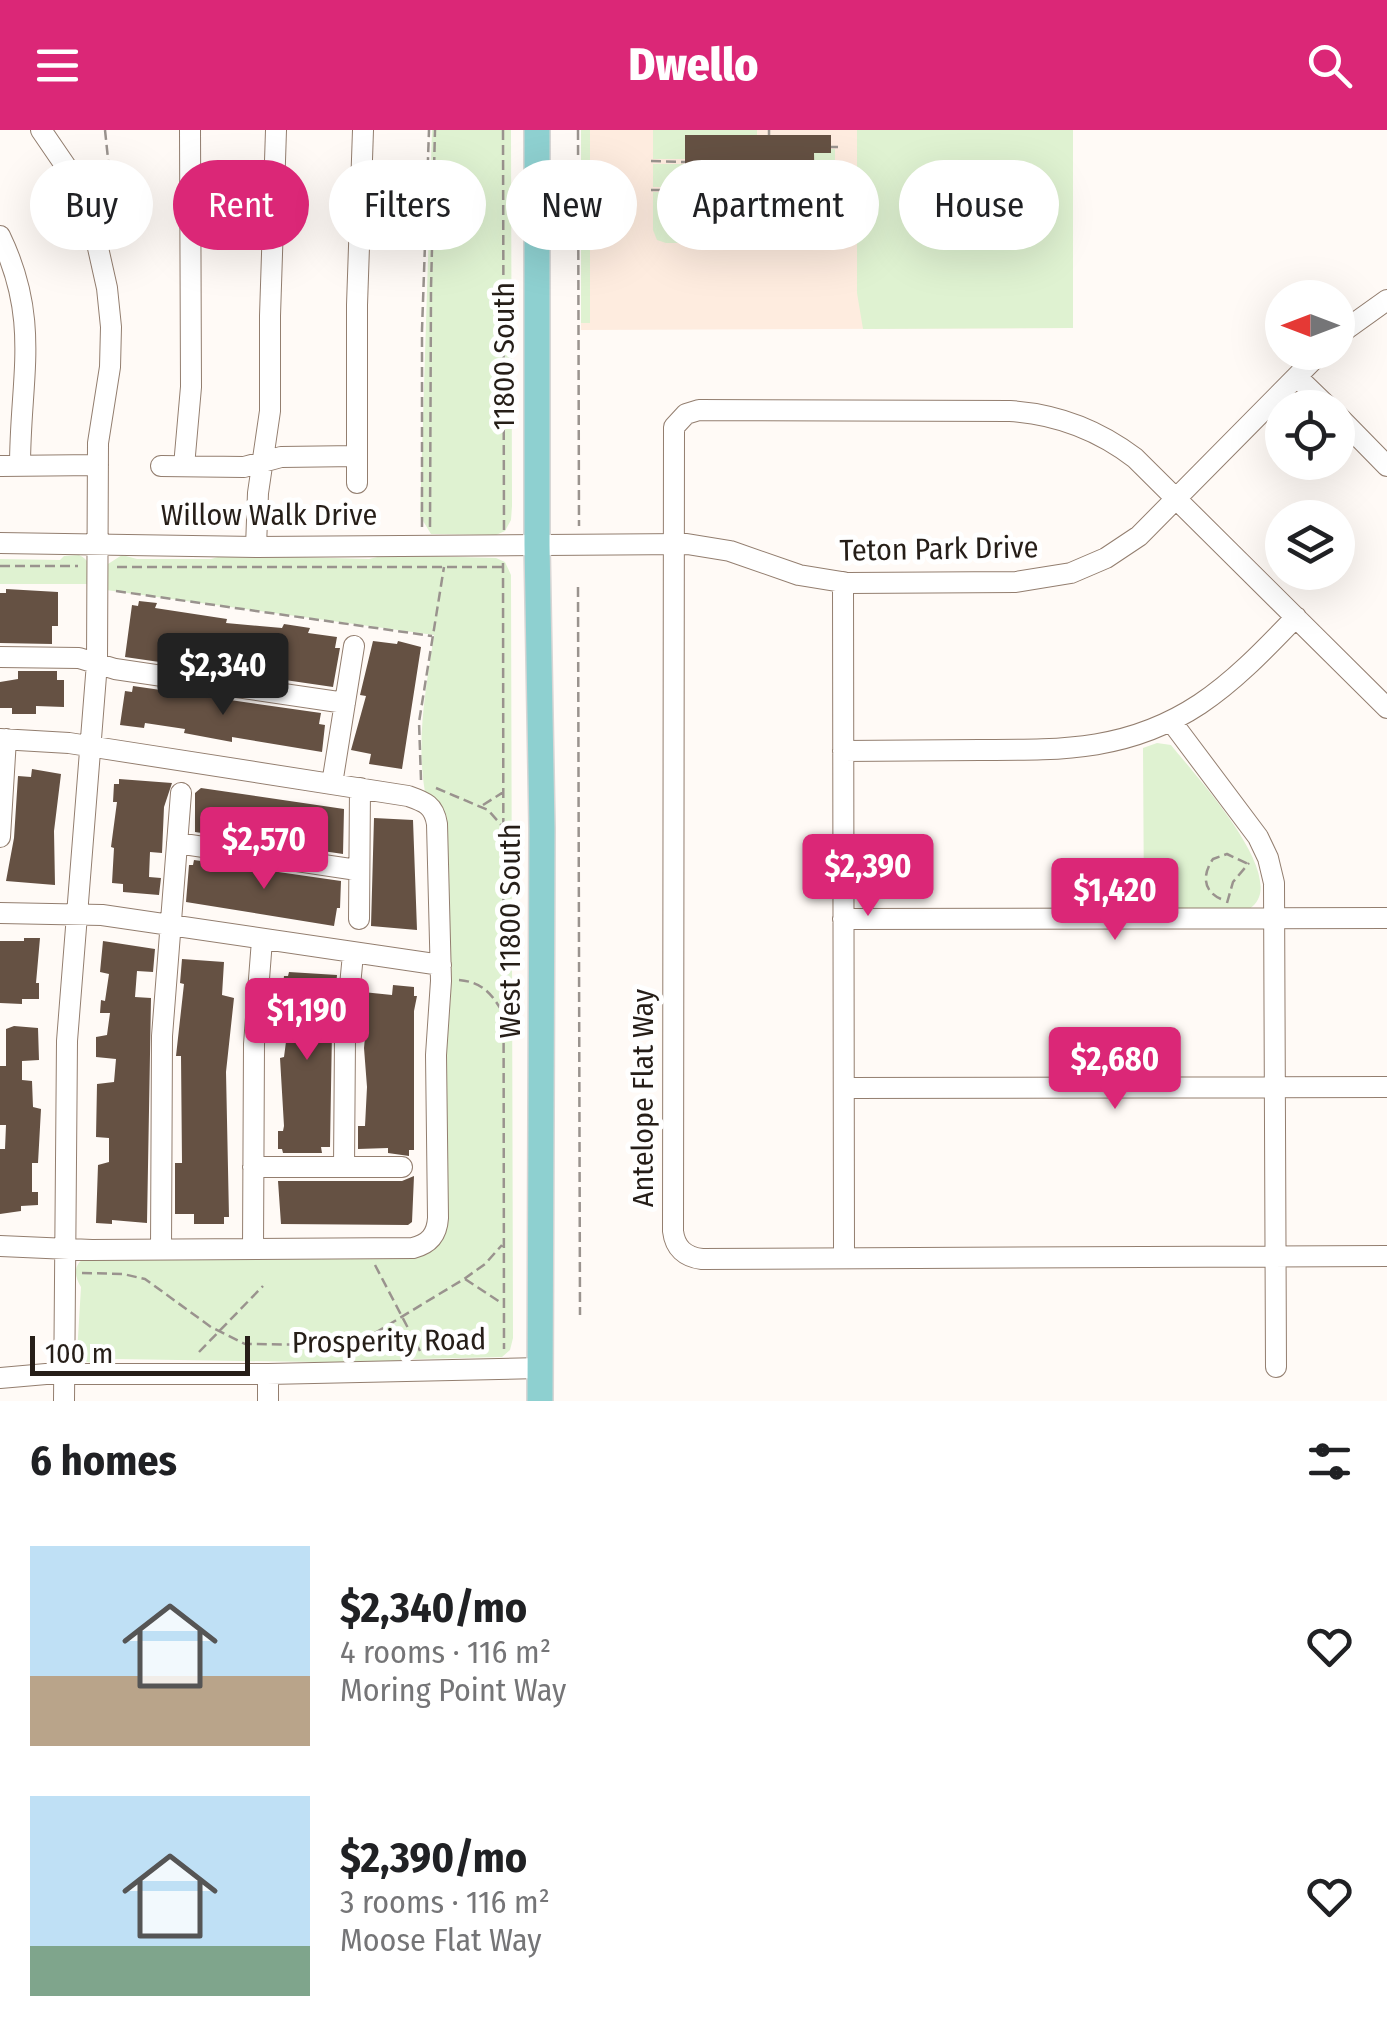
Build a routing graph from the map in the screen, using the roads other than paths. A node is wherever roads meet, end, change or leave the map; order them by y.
1 (41, 130) edge
2 (190, 130) edge
3 (276, 130) edge
4 (363, 130) edge
5 (536, 130) edge
6 (0, 236) edge
7 (1387, 300) edge
8 (1355, 323) edge
9 (1303, 370) edge
10 (1297, 376) junction
11 (1311, 390) edge
12 (1355, 433) edge
13 (357, 456) junction
14 (264, 462) junction
15 (537, 462) joint
16 (98, 465) junction
17 (10, 466) edge
18 (161, 466) dead end
19 (184, 466) junction
20 (1387, 466) edge
21 (357, 483) dead end
22 (1177, 499) junction
23 (0, 543) edge
24 (673, 544) junction
25 (537, 545) junction
26 (256, 547) junction
27 (99, 551) junction
28 (843, 582) junction
29 (1296, 617) junction
30 (354, 646) dead end
31 (0, 657) edge
32 (97, 663) junction
33 (345, 703) junction
34 (1387, 708) edge
35 (1171, 721) junction
36 (3, 739) edge
37 (90, 747) junction
38 (843, 751) junction
39 (332, 784) junction
40 (360, 788) junction
41 (181, 793) dead end
42 (0, 829) edge
43 (0, 837) edge
44 (176, 843) junction
45 (357, 870) junction
46 (0, 913) edge
47 (77, 914) junction
48 (1275, 918) junction
49 (1387, 918) edge
50 (358, 919) dead end
51 (843, 919) junction
52 (170, 926) junction
53 (262, 940) junction
54 (354, 954) junction
55 (441, 965) junction
56 (1275, 1087) junction
57 (1387, 1087) edge
58 (844, 1088) junction
59 (253, 1167) junction
60 (344, 1167) junction
61 (402, 1167) dead end
62 (0, 1246) edge
63 (66, 1248) junction
64 (254, 1248) junction
65 (161, 1249) junction
66 (1276, 1256) junction
67 (1387, 1256) edge
68 (844, 1257) junction
69 (1276, 1367) dead end
70 (540, 1368) junction
71 (64, 1374) junction
72 (268, 1374) junction
73 (0, 1378) edge
74 (64, 1401) edge
75 (268, 1401) edge
76 (540, 1401) edge

1 - 16 street
2 - 19 street
3 - 14 street
4 - 13 street
5 - 15 main road, 11800 South
6 - 17 street
7 - 8 street
9 - 10 street, Teton Park Drive
10 - 11 street
10 - 22 street, Teton Park Drive
12 - 20 street
13 - 14 street
13 - 21 street
14 - 19 street
14 - 26 street
15 - 25 main road, West 11800 South
16 - 17 street
16 - 27 street
18 - 19 street
22 - 24 street, Antelope Flat Way
22 - 28 street, Teton Park Drive
22 - 29 street
23 - 27 street, Willow Walk Drive
24 - 25 street, Teton Park Drive
24 - 28 street, Teton Park Drive
24 - 68 street, Antelope Flat Way
25 - 26 street, Willow Walk Drive
25 - 70 main road, West 11800 South
26 - 27 street, Willow Walk Drive
27 - 32 street
28 - 38 street
29 - 34 street
29 - 35 street
30 - 33 street
31 - 32 street
32 - 33 street
32 - 37 street
33 - 39 street
35 - 38 street
35 - 48 street
36 - 37 street
36 - 42 street
37 - 39 street
37 - 47 street
38 - 51 street
39 - 40 street
40 - 45 street
40 - 55 street
41 - 44 street
42 - 43 street
44 - 45 street
44 - 52 street
45 - 50 street
46 - 47 street
47 - 52 street
47 - 63 street
48 - 49 street
48 - 51 street
48 - 56 street
51 - 58 street
52 - 53 street
52 - 65 street
53 - 54 street
53 - 59 street
54 - 55 street
54 - 60 street
55 - 64 street
56 - 57 street
56 - 58 street
56 - 66 street
58 - 68 street
59 - 60 street
59 - 64 street
60 - 61 street
62 - 63 street
63 - 65 street
63 - 71 street
64 - 65 street
66 - 67 street, Antelope Flat Way
66 - 68 street, Antelope Flat Way
66 - 69 street
70 - 72 street, Prosperity Road
70 - 76 main road, West 11800 South
71 - 72 street, Prosperity Road
71 - 73 street, Prosperity Road
71 - 74 street
72 - 75 street

